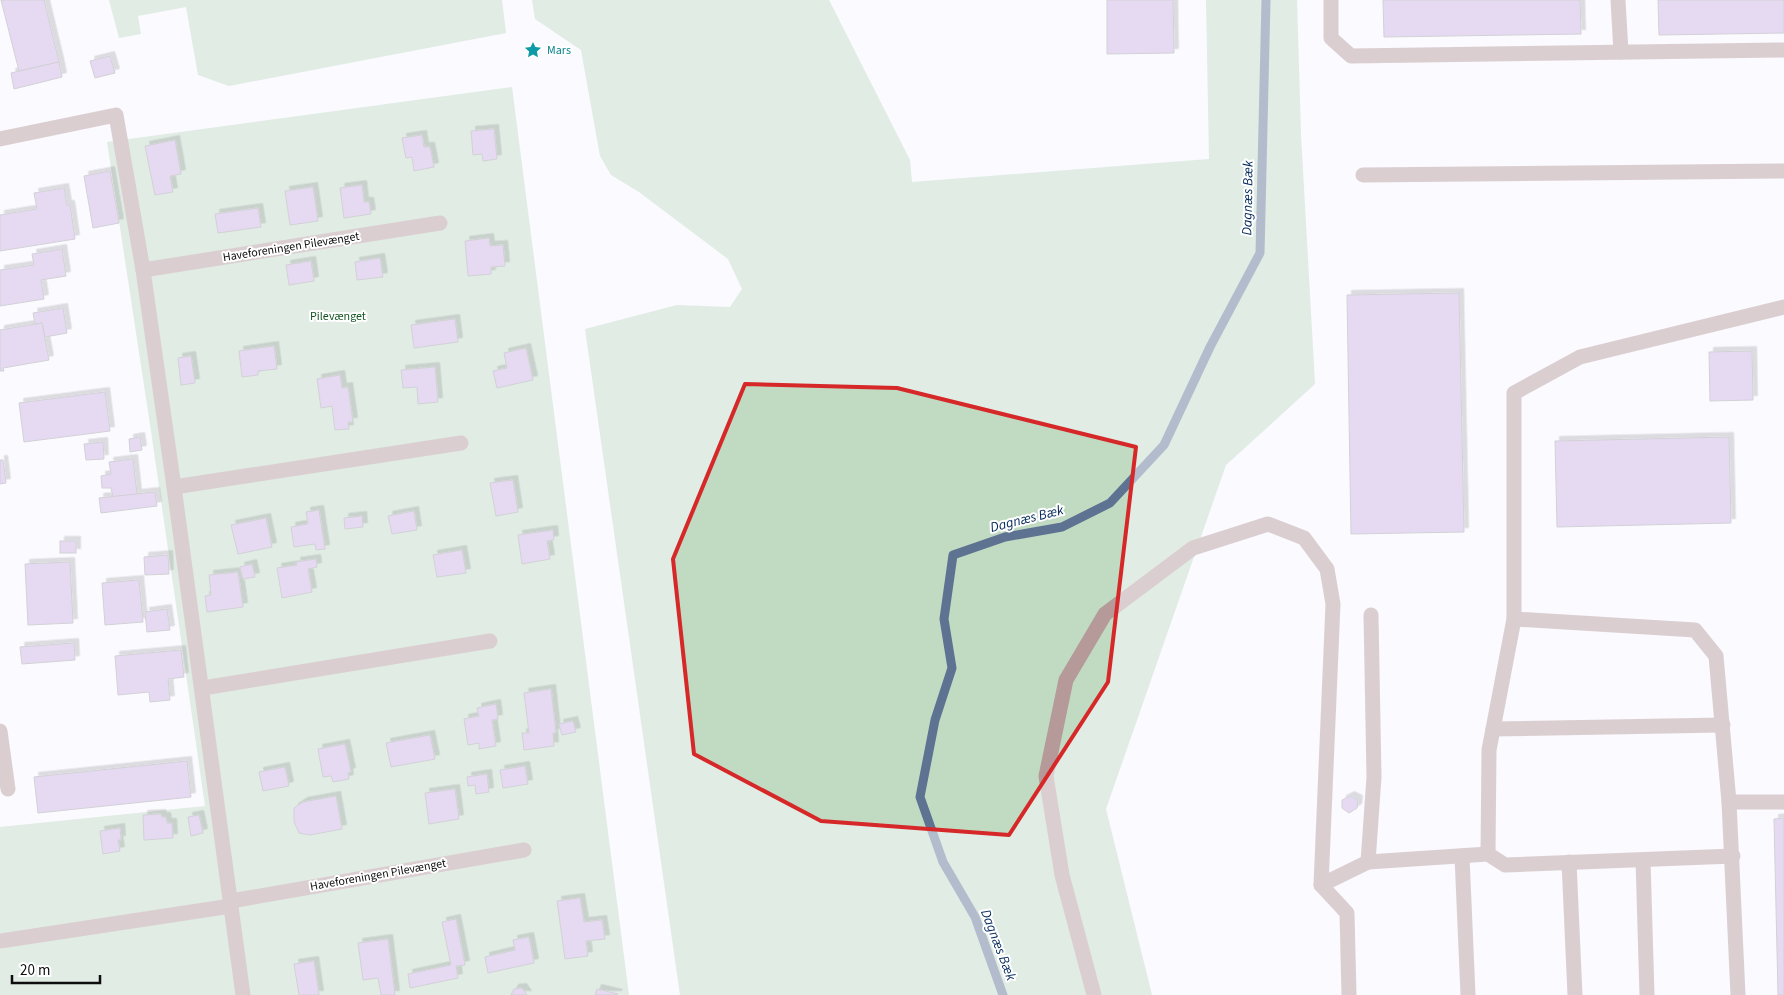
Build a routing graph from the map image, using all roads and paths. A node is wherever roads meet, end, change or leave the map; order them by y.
1 (1331, 0) edge
2 (1618, 0) edge
3 (1784, 50) edge
4 (1621, 52) junction
5 (0, 139) edge
6 (1784, 172) edge
7 (1363, 175) dead end
8 (440, 223) dead end
9 (143, 270) junction
10 (1784, 307) edge
11 (461, 443) dead end
12 (174, 488) junction
13 (1371, 615) dead end
14 (1514, 619) junction
15 (490, 641) dead end
16 (203, 688) junction
17 (1723, 725) junction
18 (1493, 729) junction
19 (0, 731) edge
20 (8, 789) dead end
21 (1729, 802) junction
22 (1784, 802) edge
23 (524, 850) dead end
24 (1488, 854) junction
25 (1462, 856) junction
26 (1733, 856) junction
27 (1643, 860) junction
28 (1368, 862) junction
29 (1569, 862) junction
30 (1321, 885) junction
31 (231, 904) junction
32 (0, 942) edge
33 (243, 995) edge
34 (1094, 995) edge
35 (1349, 995) edge
36 (1468, 995) edge
37 (1575, 995) edge
38 (1647, 995) edge
39 (1738, 995) edge

1 - 4 street
2 - 4 street
3 - 4 street
5 - 9 street
6 - 7 street
8 - 9 street, Haveforeningen Pilevænget
9 - 12 street
10 - 14 street
11 - 12 street
12 - 16 street
13 - 28 street
14 - 17 street
14 - 18 street
15 - 16 street
16 - 31 street
17 - 18 street
17 - 21 street
18 - 24 street
19 - 20 street
21 - 22 street
21 - 26 street
23 - 31 street, Haveforeningen Pilevænget
24 - 25 street
24 - 29 street
25 - 28 street
25 - 36 street
26 - 27 street
26 - 39 street
27 - 29 street
27 - 38 street
28 - 30 street
29 - 37 street
30 - 34 street
30 - 35 street
31 - 32 street, Haveforeningen Pilevænget
31 - 33 street

